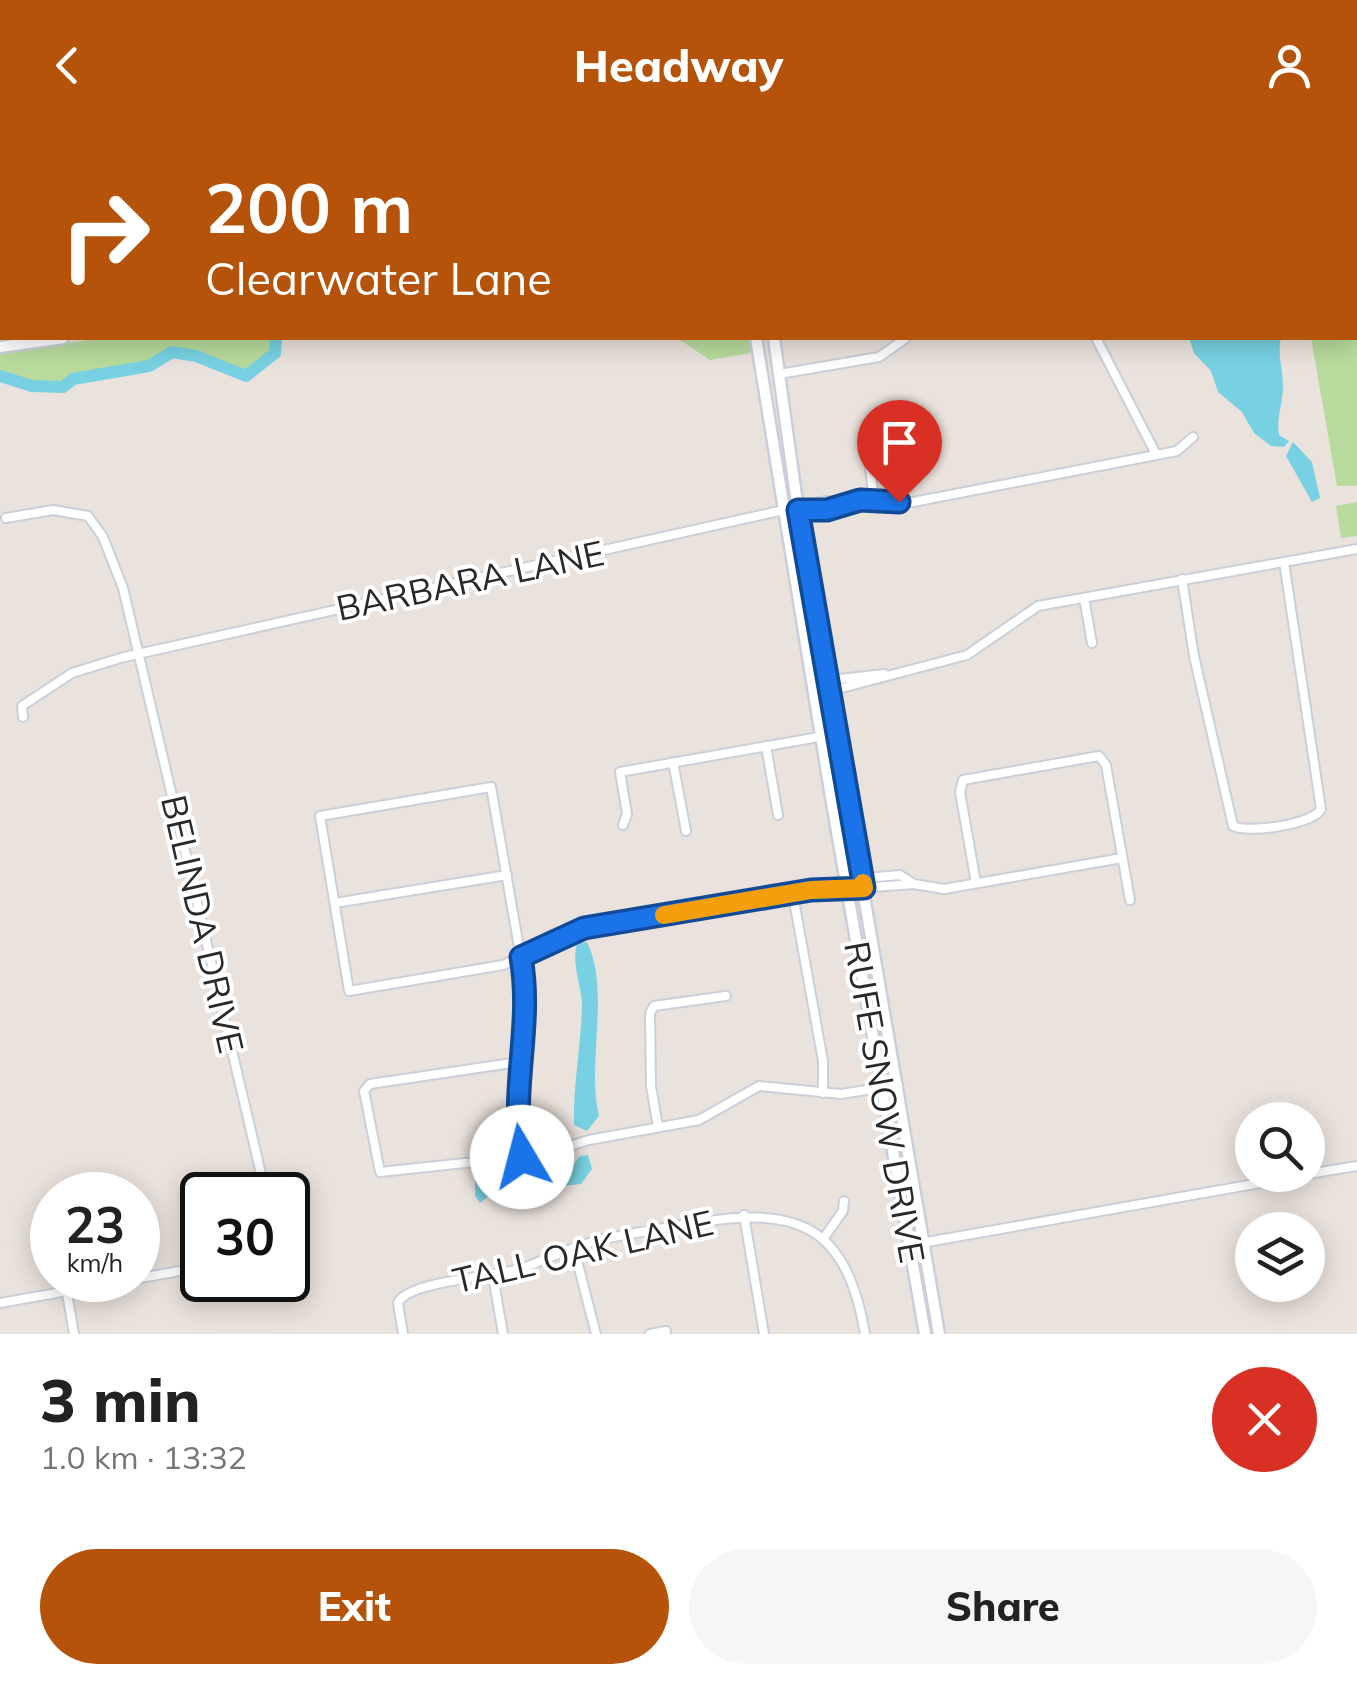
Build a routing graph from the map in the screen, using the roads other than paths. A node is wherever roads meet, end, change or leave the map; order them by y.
1 (49, 340) edge
2 (756, 340) edge
3 (774, 340) edge
4 (903, 340) edge
5 (1097, 340) edge
6 (0, 347) edge
7 (779, 374) junction
8 (866, 436) dead end
9 (1194, 437) dead end
10 (1156, 454) junction
11 (874, 500) junction
12 (792, 511) junction
13 (6, 518) dead end
14 (1357, 549) edge
15 (1284, 562) junction
16 (1182, 579) junction
17 (1084, 598) junction
18 (1092, 643) dead end
19 (142, 653) junction
20 (889, 674) junction
21 (826, 680) junction
22 (813, 682) junction
23 (829, 692) junction
24 (815, 695) junction
25 (23, 716) dead end
26 (836, 734) junction
27 (821, 737) junction
28 (766, 746) junction
29 (673, 762) junction
30 (778, 815) dead end
31 (623, 825) dead end
32 (686, 831) dead end
33 (1122, 858) junction
34 (507, 875) junction
35 (976, 883) junction
36 (855, 884) junction
37 (794, 895) junction
38 (1130, 900) dead end
39 (335, 903) junction
40 (521, 957) junction
41 (726, 996) dead end
42 (519, 1062) junction
43 (898, 1084) junction
44 (882, 1088) junction
45 (823, 1094) junction
46 (658, 1127) junction
47 (522, 1157) junction
48 (1357, 1166) edge
49 (261, 1172) edge
50 (1325, 1172) edge
51 (1235, 1187) edge
52 (844, 1201) dead end
53 (744, 1215) junction
54 (823, 1239) junction
55 (924, 1242) junction
56 (910, 1244) junction
57 (574, 1249) junction
58 (493, 1276) junction
59 (30, 1298) edge
60 (69, 1302) edge
61 (0, 1303) edge
62 (666, 1331) dead end
63 (74, 1334) edge
64 (403, 1334) edge
65 (504, 1334) edge
66 (596, 1334) edge
67 (650, 1334) edge
68 (764, 1334) edge
69 (866, 1334) edge
70 (925, 1334) edge
71 (939, 1334) edge

1 - 6 main road
2 - 12 main road, RUFE SNOW DRIVE
3 - 7 main road, RUFE SNOW DRIVE
4 - 7 street
5 - 10 street
7 - 12 main road, RUFE SNOW DRIVE
8 - 11 street
9 - 10 street, BARBARA LANE
10 - 11 street, BARBARA LANE
11 - 12 street, BARBARA LANE
12 - 19 street, BARBARA LANE
12 - 21 main road, RUFE SNOW DRIVE
12 - 22 main road, RUFE SNOW DRIVE
13 - 19 street, BELINDA DRIVE
14 - 15 street
15 - 16 street
15 - 16 street
16 - 17 street
17 - 18 street
17 - 20 street
19 - 25 street, BARBARA LANE
19 - 49 street, BELINDA DRIVE
20 - 21 street
20 - 23 street
21 - 22 street
21 - 23 main road, RUFE SNOW DRIVE
22 - 24 main road, RUFE SNOW DRIVE
23 - 24 street
23 - 26 main road, RUFE SNOW DRIVE
24 - 27 main road, RUFE SNOW DRIVE
26 - 27 street
26 - 36 main road, RUFE SNOW DRIVE
27 - 28 street
27 - 36 main road, RUFE SNOW DRIVE
28 - 29 street
28 - 30 street
29 - 31 street
29 - 32 street
33 - 35 street
33 - 35 street
33 - 38 street
34 - 39 street
34 - 39 street
34 - 40 street
35 - 36 street
36 - 37 street
36 - 43 main road, RUFE SNOW DRIVE
36 - 44 main road, RUFE SNOW DRIVE
37 - 40 street
37 - 45 street
39 - 40 street
40 - 42 street
41 - 46 street
42 - 47 street
42 - 47 street
43 - 44 street
43 - 55 main road, RUFE SNOW DRIVE
44 - 45 street
44 - 56 main road, RUFE SNOW DRIVE
45 - 46 street
46 - 47 street
48 - 50 street
51 - 55 street
52 - 54 street
53 - 54 street, TALL OAK LANE
53 - 57 street, TALL OAK LANE
53 - 68 street
54 - 69 street
55 - 56 street
55 - 71 main road, RUFE SNOW DRIVE
56 - 70 main road, RUFE SNOW DRIVE
57 - 58 street, TALL OAK LANE
57 - 66 street
58 - 64 street, TALL OAK LANE
58 - 65 street
59 - 61 street
60 - 63 street
62 - 67 street

